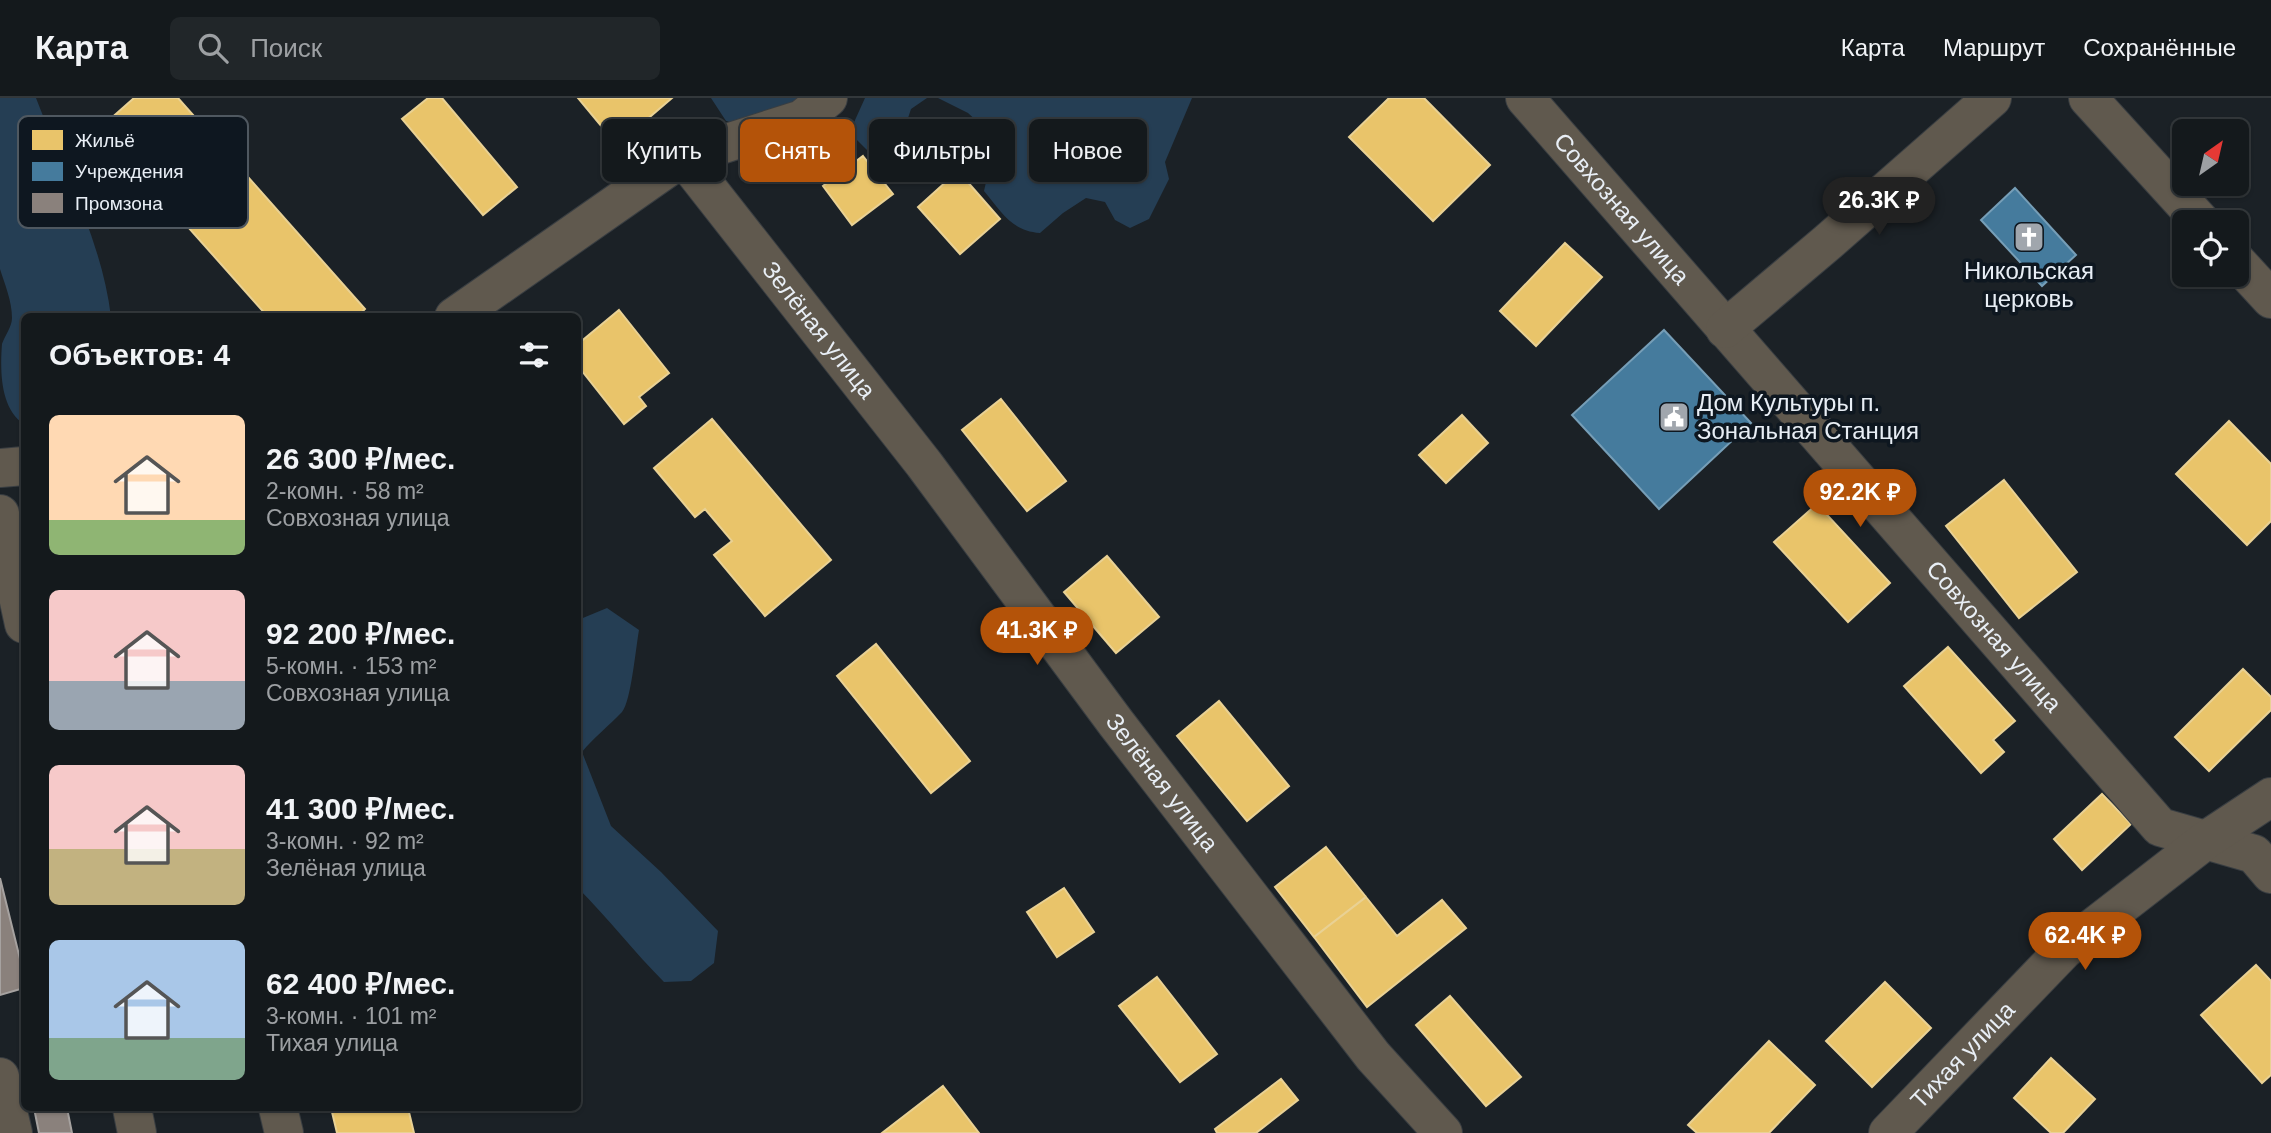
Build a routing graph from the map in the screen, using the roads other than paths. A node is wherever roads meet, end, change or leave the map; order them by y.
1 (828, 98) edge
2 (1525, 98) edge
3 (1992, 98) edge
4 (2088, 98) edge
5 (726, 143) edge
6 (647, 182) edge
7 (703, 182) edge
8 (2190, 210) edge
9 (2249, 275) edge
10 (2271, 299) edge
11 (460, 313) edge
12 (1724, 329) junction
13 (21, 466) edge
14 (0, 468) edge
15 (0, 514) edge
16 (21, 610) edge
17 (2271, 797) edge
18 (2206, 840) junction
19 (2271, 874) edge
20 (0, 1077) edge
21 (133, 1111) edge
22 (279, 1111) edge
23 (13, 1133) edge
24 (137, 1133) edge
25 (284, 1133) edge
26 (1443, 1133) edge
27 (1888, 1133) edge

1 - 5 street
2 - 12 street, Совхозная улица
3 - 12 street
4 - 8 street
6 - 11 street
7 - 26 street, Зелёная улица
9 - 10 street
12 - 18 street, Совхозная улица
13 - 14 street
15 - 16 street
17 - 18 street, Тихая улица
18 - 19 street, Совхозная улица
18 - 27 street, Тихая улица
20 - 23 street
21 - 24 street
22 - 25 street

